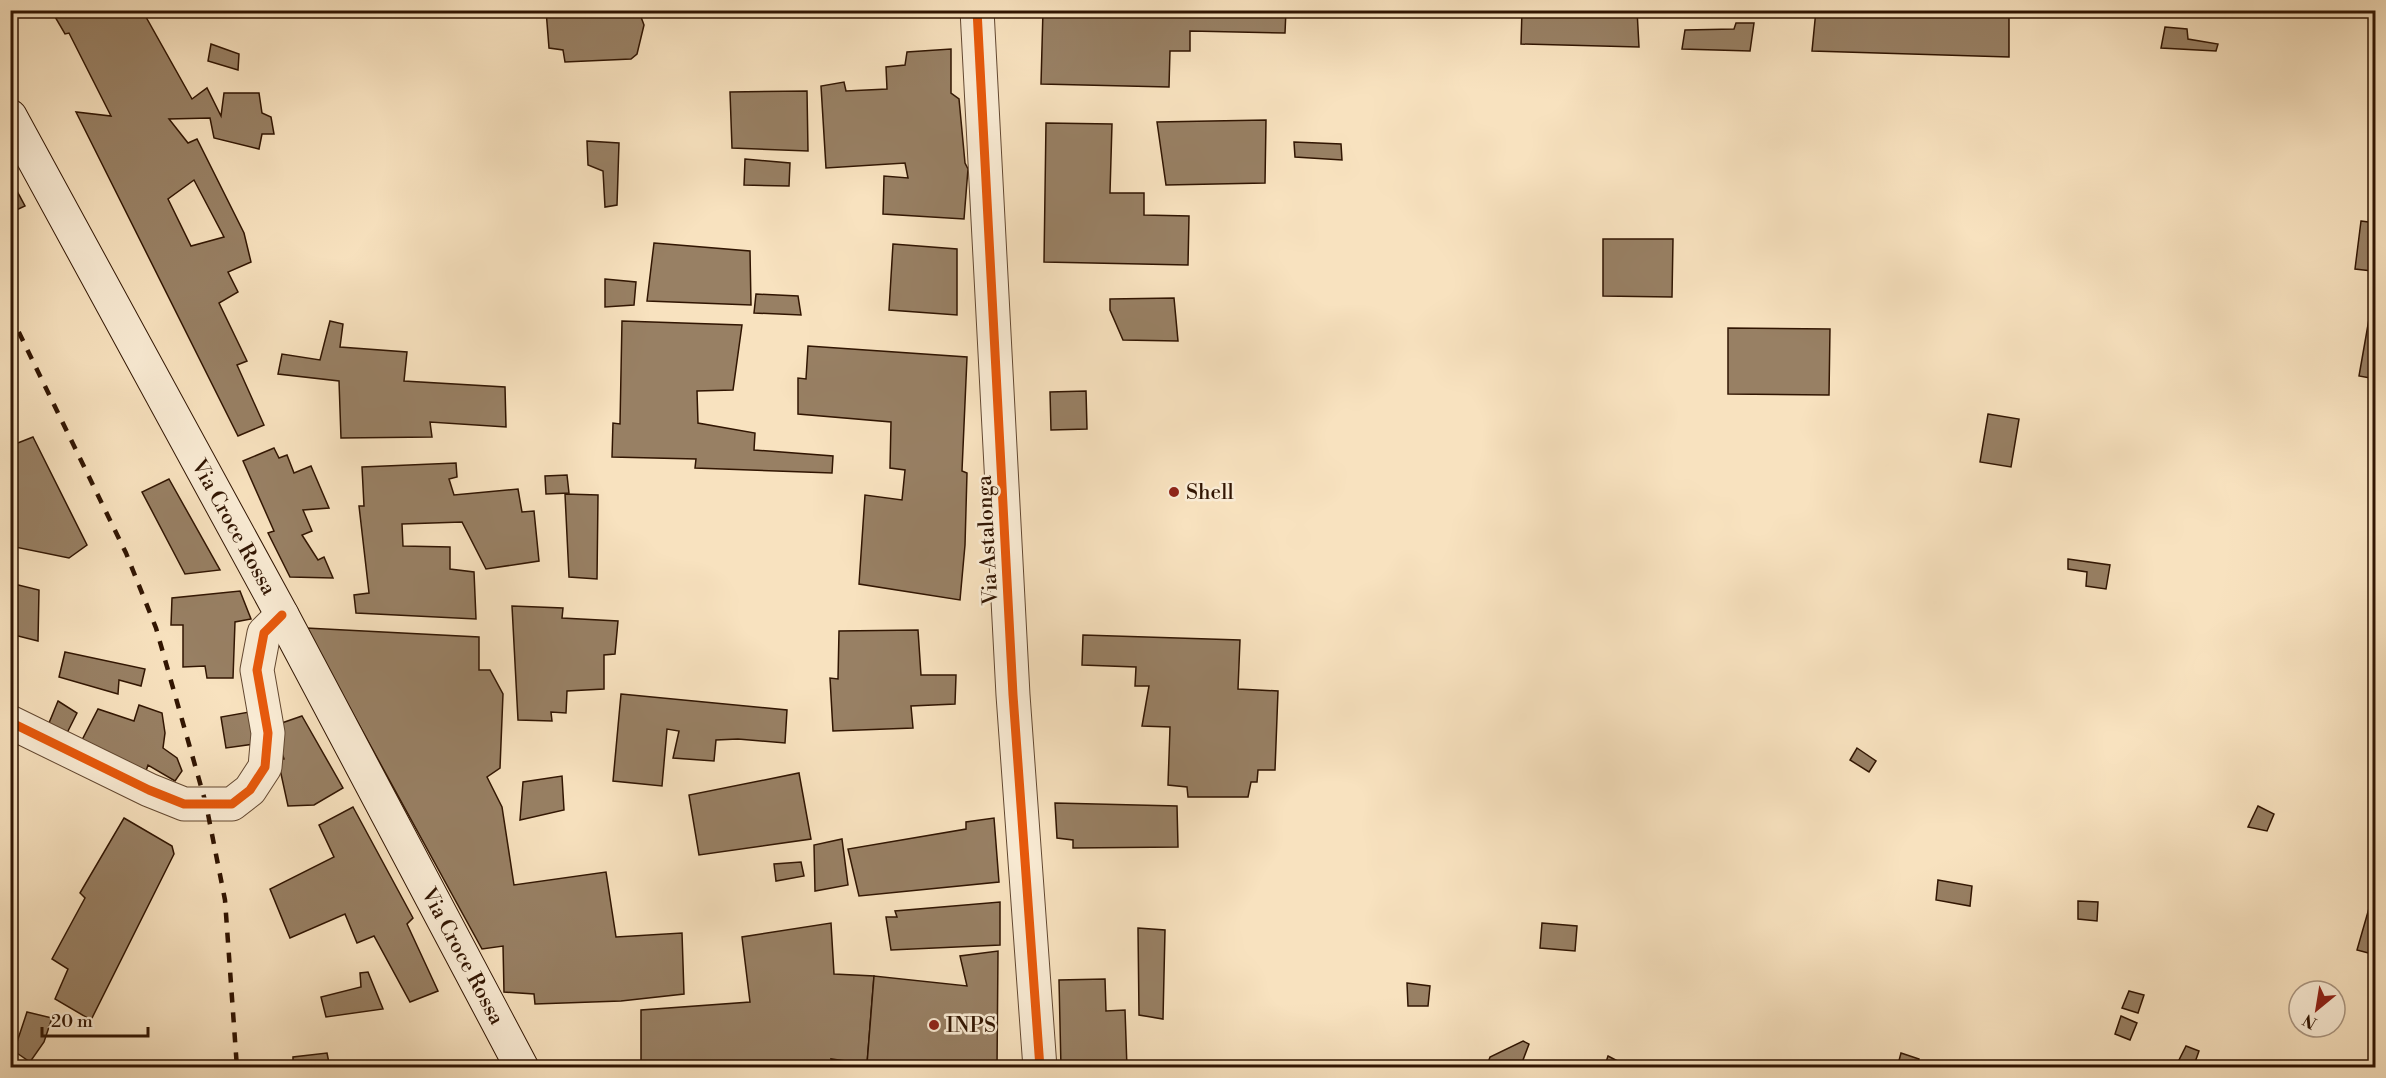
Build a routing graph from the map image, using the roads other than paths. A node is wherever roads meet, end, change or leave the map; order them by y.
1 (977, 10) edge
2 (10, 116) edge
3 (282, 615) junction
4 (10, 722) edge
5 (522, 1068) edge
6 (1040, 1068) edge

1 - 6 street, Via Astalonga
2 - 3 street, Via Croce Rossa
3 - 4 street
3 - 5 street, Via Croce Rossa

